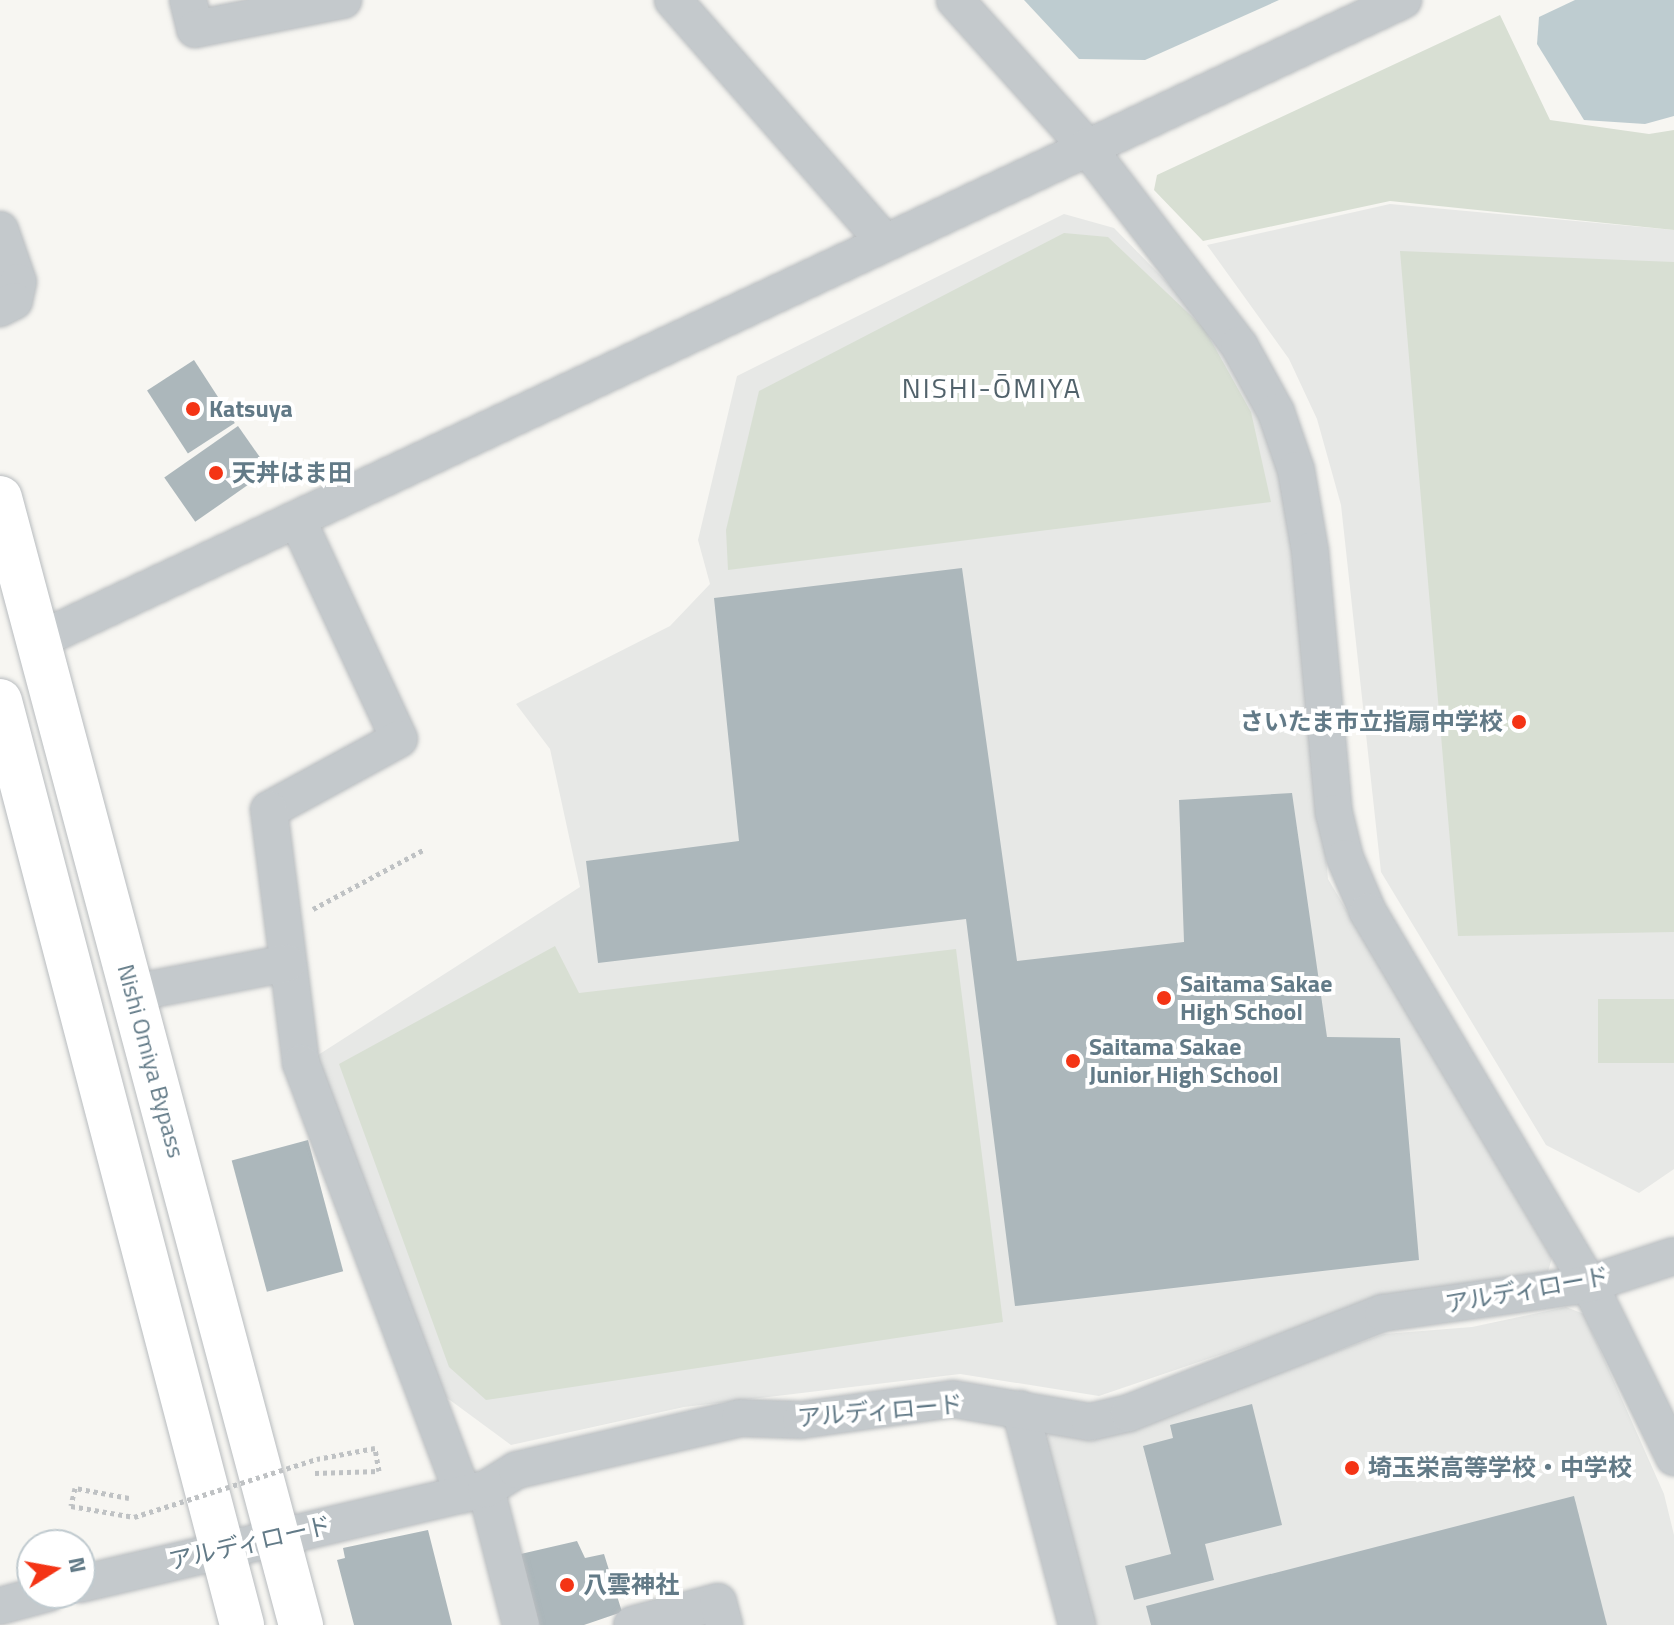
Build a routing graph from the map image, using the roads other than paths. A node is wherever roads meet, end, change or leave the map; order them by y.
1 (188, 0) edge
2 (343, 0) edge
3 (673, 0) edge
4 (955, 0) edge
5 (1403, 0) edge
6 (1087, 147) junction
7 (0, 230) edge
8 (885, 242) junction
9 (0, 308) edge
10 (0, 498) edge
11 (297, 519) junction
12 (37, 641) junction
13 (0, 701) edge
14 (8, 771) edge
15 (287, 963) junction
16 (133, 993) junction
17 (1674, 1256) edge
18 (1589, 1284) junction
19 (1020, 1409) junction
20 (1674, 1457) edge
21 (475, 1492) junction
22 (279, 1536) junction
23 (222, 1547) junction
24 (96, 1580) edge
25 (242, 1625) edge
26 (301, 1625) edge
27 (521, 1625) edge
28 (632, 1625) edge
29 (724, 1625) edge
30 (1077, 1625) edge

1 - 2 street
3 - 8 street
4 - 6 street
5 - 6 street
6 - 8 street
6 - 18 street
7 - 9 street
8 - 11 street
10 - 12 highway, Nishi Omiya Bypass
11 - 12 street
11 - 15 street
12 - 16 highway, Nishi Omiya Bypass
13 - 14 highway
14 - 23 highway
15 - 16 street
15 - 21 street
16 - 22 highway, Nishi Omiya Bypass
17 - 18 street, アルディロード
18 - 19 street, アルディロード
18 - 20 street
19 - 21 street, アルディロード
19 - 30 street
21 - 22 street, アルディロード
21 - 27 street
22 - 23 street, アルディロード
22 - 26 highway, Nishi Omiya Bypass
23 - 24 street, アルディロード
23 - 25 highway
28 - 29 street

